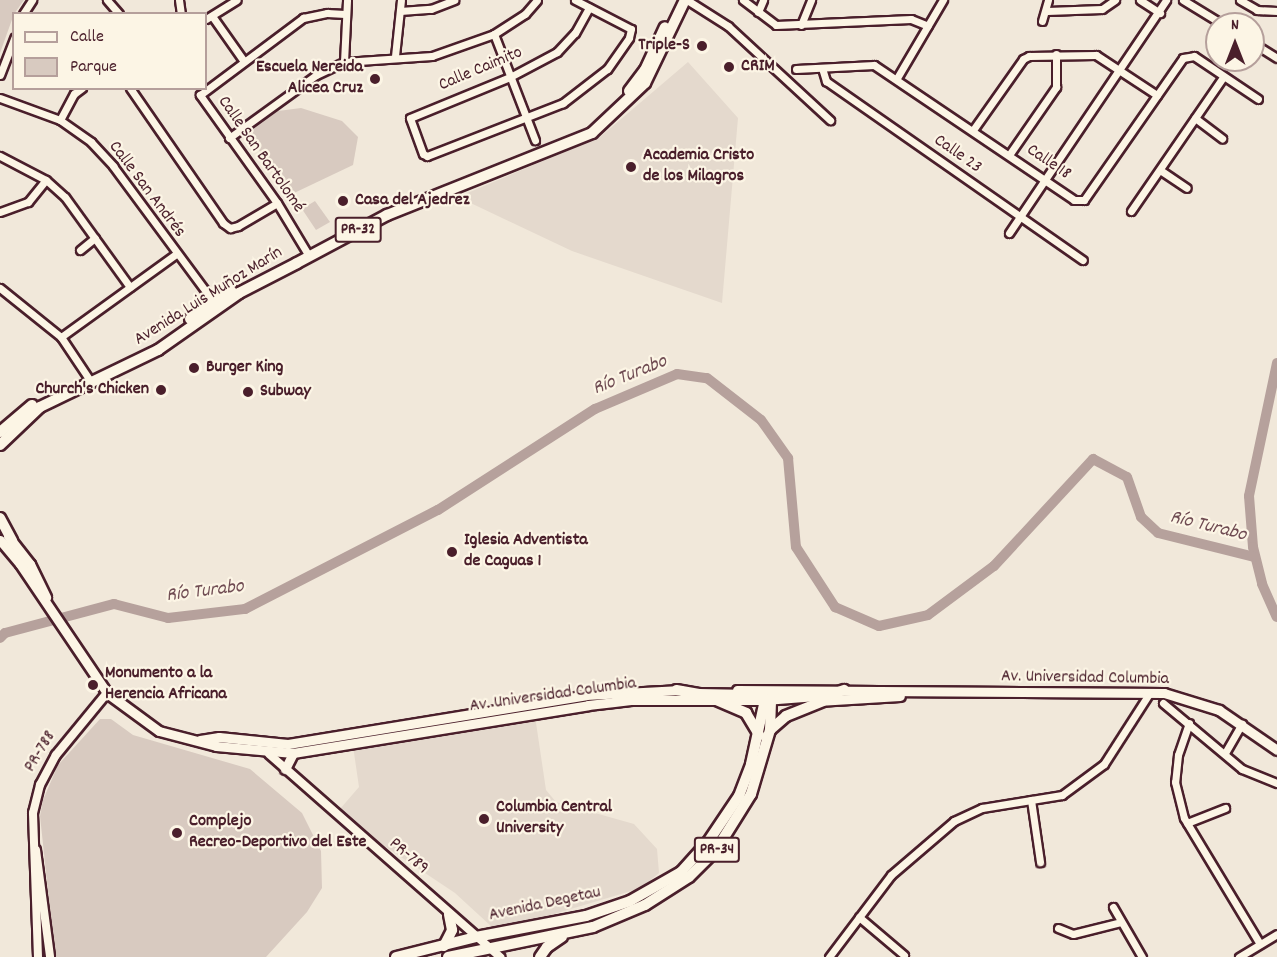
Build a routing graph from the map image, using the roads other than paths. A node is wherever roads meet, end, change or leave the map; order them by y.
1 (107, 0) edge
2 (237, 0) edge
3 (347, 0) edge
4 (401, 0) edge
5 (454, 0) edge
6 (537, 0) edge
7 (575, 0) edge
8 (679, 0) edge
9 (686, 0) edge
10 (743, 0) edge
11 (763, 0) edge
12 (811, 0) edge
13 (943, 0) edge
14 (1048, 0) edge
15 (1115, 0) edge
16 (1140, 0) edge
17 (1166, 0) edge
18 (1183, 0) edge
19 (1240, 0) edge
20 (589, 8) junction
21 (400, 11) junction
22 (1047, 11) junction
23 (1277, 11) edge
24 (117, 12) edge
25 (758, 12) junction
26 (1160, 13) junction
27 (345, 14) junction
28 (1205, 14) edge
29 (209, 17) edge
30 (1042, 21) dead end
31 (801, 25) junction
32 (928, 26) junction
33 (494, 34) junction
34 (12, 43) edge
35 (1056, 54) junction
36 (395, 56) junction
37 (243, 60) junction
38 (344, 62) junction
39 (822, 68) junction
40 (796, 69) dead end
41 (1121, 70) junction
42 (0, 75) edge
43 (1223, 76) junction
44 (510, 77) junction
45 (897, 78) junction
46 (207, 89) edge
47 (79, 90) edge
48 (131, 90) edge
49 (206, 90) edge
50 (1157, 95) junction
51 (0, 98) edge
52 (1258, 99) dead end
53 (1196, 118) junction
54 (526, 119) junction
55 (60, 120) junction
56 (830, 120) dead end
57 (973, 130) junction
58 (581, 135) junction
59 (229, 138) junction
60 (1222, 138) dead end
61 (535, 140) dead end
62 (1009, 155) junction
63 (0, 156) edge
64 (1160, 170) junction
65 (46, 180) junction
66 (1046, 180) junction
67 (1187, 188) dead end
68 (277, 203) junction
69 (1131, 211) dead end
70 (0, 212) edge
71 (1020, 217) junction
72 (1009, 233) dead end
73 (95, 238) junction
74 (80, 250) dead end
75 (307, 253) junction
76 (176, 254) junction
77 (1083, 260) dead end
78 (130, 287) junction
79 (0, 288) edge
80 (216, 305) junction
81 (61, 337) junction
82 (89, 379) junction
83 (0, 432) edge
84 (0, 445) edge
85 (0, 518) edge
86 (0, 529) edge
87 (0, 540) edge
88 (12, 541) junction
89 (47, 603) junction
90 (676, 690) junction
91 (844, 690) junction
92 (107, 693) junction
93 (914, 694) junction
94 (1149, 694) junction
95 (716, 700) junction
96 (768, 700) junction
97 (823, 701) junction
98 (1163, 703) dead end
99 (426, 721) junction
100 (1189, 723) junction
101 (1242, 723) junction
102 (770, 730) junction
103 (428, 731) junction
104 (345, 734) junction
105 (759, 735) junction
106 (231, 739) junction
107 (200, 740) junction
108 (1277, 750) edge
109 (293, 753) junction
110 (1225, 753) junction
111 (269, 754) junction
112 (285, 769) junction
113 (1277, 783) edge
114 (1031, 800) junction
115 (1225, 808) dead end
116 (1187, 823) junction
117 (33, 840) junction
118 (1040, 862) dead end
119 (1113, 907) dead end
120 (448, 914) junction
121 (859, 917) junction
122 (1121, 922) junction
123 (1058, 928) dead end
124 (579, 930) junction
125 (1277, 934) edge
126 (476, 937) junction
127 (1260, 944) junction
128 (444, 946) junction
129 (488, 949) junction
130 (904, 955) dead end
131 (38, 957) edge
132 (50, 957) edge
133 (396, 957) edge
134 (448, 957) edge
135 (500, 957) edge
136 (540, 957) edge
137 (829, 957) edge
138 (1142, 957) edge
139 (1239, 957) edge

1 - 24 street
2 - 29 street
3 - 27 street
4 - 21 street
5 - 21 street
6 - 33 street
7 - 20 street
8 - 58 main road, Avenida Luis Muñoz Marín / PR-32
9 - 56 street
9 - 58 main road, Avenida Luis Muñoz Marín / PR-32
10 - 25 street
11 - 25 street
12 - 31 street
13 - 32 street
14 - 22 street
15 - 22 street
16 - 26 street
17 - 26 street
18 - 28 street
19 - 23 street
20 - 44 street, Calle Caimito
20 - 54 street
21 - 36 street
22 - 30 street
25 - 31 street
26 - 41 street
27 - 37 street, Calle San Bartolomé
27 - 38 street
29 - 37 street
31 - 32 street
32 - 45 street
33 - 36 street
33 - 44 street
34 - 42 street
35 - 41 street
35 - 57 street
35 - 62 street
36 - 38 street
37 - 46 street, Calle San Bartolomé
38 - 59 street
39 - 40 street, Calle 18
39 - 45 street, Calle 18
39 - 71 street, Calle 23
41 - 50 street
41 - 66 street
43 - 50 street, Calle 18
43 - 52 street, Calle 18
43 - 53 street
44 - 54 street
44 - 54 street, Calle Caimito
45 - 57 street, Calle 18
47 - 55 street
48 - 68 street
49 - 59 street, Calle San Bartolomé
50 - 66 street, Calle 18
51 - 55 street, Calle San Andrés
53 - 60 street
53 - 64 street
54 - 61 street
55 - 76 street, Calle San Andrés
57 - 62 street, Calle 18
58 - 75 main road, Avenida Luis Muñoz Marín / PR-32
59 - 68 street, Calle San Bartolomé
62 - 66 street, Calle 18
63 - 65 street
64 - 67 street
64 - 69 street
65 - 70 street
65 - 73 street
66 - 71 street
68 - 75 street, Calle San Bartolomé
71 - 72 street
71 - 77 street, Calle 23
73 - 74 street
73 - 78 street
75 - 80 main road, Avenida Luis Muñoz Marín / PR-32
76 - 78 street
76 - 80 street, Calle San Andrés
78 - 81 street
79 - 81 street
80 - 82 main road, Avenida Luis Muñoz Marín / PR-32
81 - 82 street
82 - 83 main road, Avenida Luis Muñoz Marín / PR-32
82 - 84 main road, Avenida Luis Muñoz Marín / PR-32
85 - 88 main road
86 - 88 main road, Av. Universidad Columbia
87 - 89 main road, Av. Universidad Columbia
88 - 89 main road, Av. Universidad Columbia
89 - 92 main road, Av. Universidad Columbia
90 - 91 main road, Av. Universidad Columbia
90 - 96 main road
90 - 99 main road, Av. Universidad Columbia
91 - 93 main road, Av. Universidad Columbia
91 - 96 main road
92 - 107 main road, Av. Universidad Columbia
92 - 117 street, PR-788 / PR-788
93 - 94 main road, Av. Universidad Columbia
93 - 97 main road, Av. Universidad Columbia
94 - 101 main road, Av. Universidad Columbia
94 - 114 street
95 - 96 main road, Av. Universidad Columbia
95 - 103 main road, Av. Universidad Columbia
95 - 105 main road
96 - 97 main road, Av. Universidad Columbia
96 - 102 main road, Avenida Degetau / PR-34
96 - 105 main road, Avenida Degetau / PR-34
97 - 102 main road
98 - 100 street
99 - 103 main road
99 - 104 main road, Av. Universidad Columbia
100 - 110 street
100 - 116 street
101 - 108 main road, Av. Universidad Columbia
101 - 110 street
102 - 124 main road, Avenida Degetau / PR-34
103 - 109 main road, Av. Universidad Columbia
104 - 106 main road, Av. Universidad Columbia
104 - 111 main road
105 - 126 main road, Avenida Degetau / PR-34
106 - 107 main road, Av. Universidad Columbia
106 - 111 main road
107 - 111 main road, Av. Universidad Columbia
109 - 111 main road, Av. Universidad Columbia
109 - 112 main road
110 - 113 street
111 - 112 street, PR-789 / PR-789
112 - 120 street, PR-789 / PR-789
114 - 118 street
114 - 121 street
115 - 116 street
116 - 127 street
117 - 131 street, PR-788 / PR-788
117 - 132 street, PR-788 / PR-788
119 - 122 street
120 - 126 street, PR-789 / PR-789
120 - 128 main road
121 - 130 street
121 - 137 street
122 - 123 street
122 - 138 street
124 - 129 main road, Avenida Degetau / PR-34
124 - 136 main road
125 - 127 street
126 - 128 main road, Avenida Degetau / PR-34
126 - 129 street, PR-789 / PR-789
127 - 139 street
128 - 133 main road, Avenida Degetau / PR-34
129 - 134 main road, Avenida Degetau / PR-34
129 - 135 street, PR-789 / PR-789

